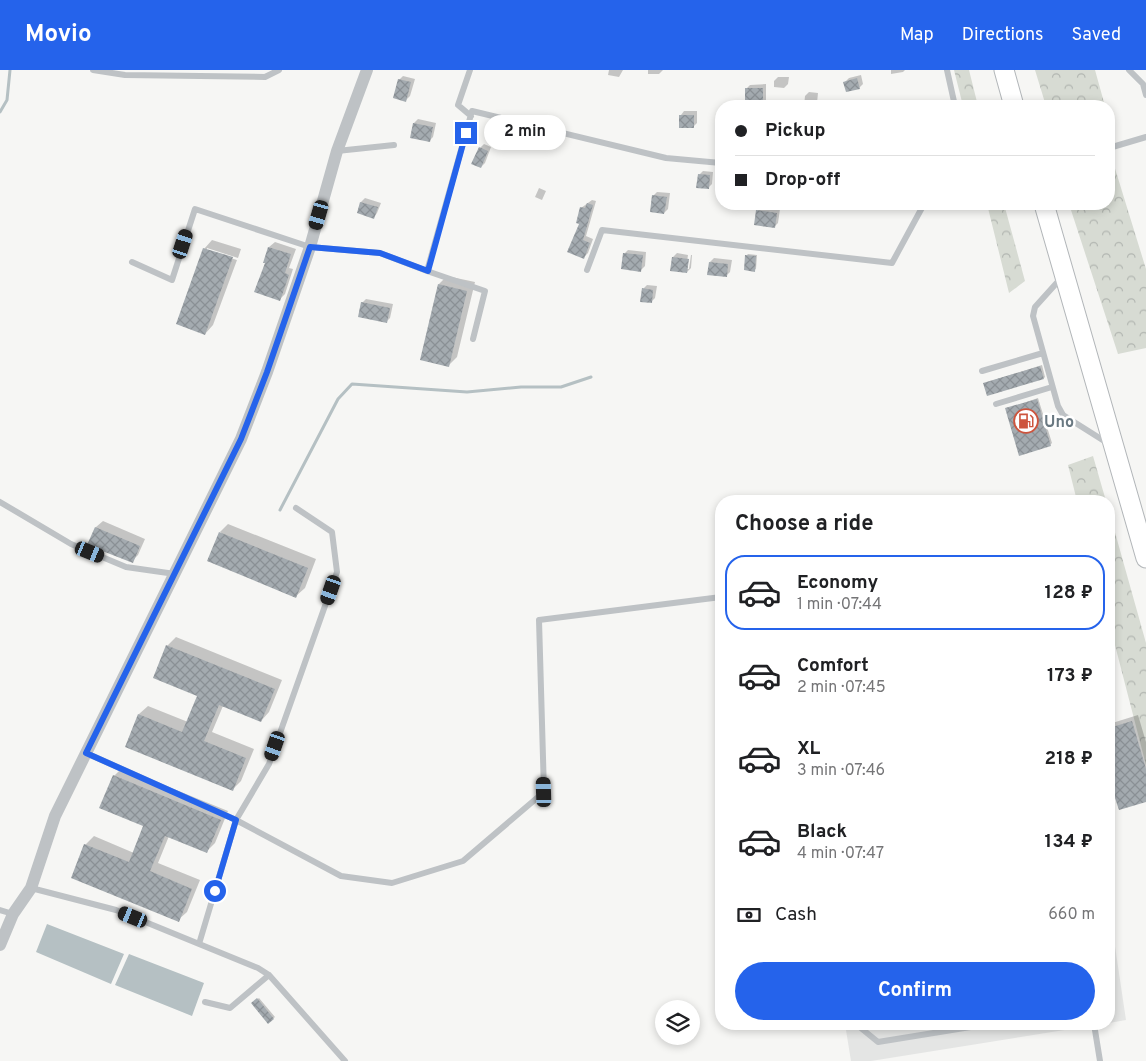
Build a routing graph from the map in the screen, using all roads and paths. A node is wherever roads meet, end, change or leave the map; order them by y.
1 (93, 70) edge
2 (279, 70) edge
3 (367, 70) edge
4 (470, 70) edge
5 (947, 70) edge
6 (1004, 70) edge
7 (1129, 70) edge
8 (1146, 96) edge
9 (954, 100) edge
10 (1012, 100) edge
11 (471, 116) junction
12 (1146, 137) edge
13 (394, 145) dead end
14 (1115, 146) edge
15 (337, 151) junction
16 (715, 162) edge
17 (921, 210) edge
18 (1046, 210) edge
19 (310, 247) junction
20 (132, 262) dead end
21 (587, 270) dead end
22 (428, 271) junction
23 (1064, 274) junction
24 (473, 339) dead end
25 (1043, 352) junction
26 (982, 371) dead end
27 (1052, 387) junction
28 (996, 404) dead end
29 (1115, 448) junction
30 (0, 502) edge
31 (296, 508) dead end
32 (1146, 558) edge
33 (174, 574) junction
34 (715, 598) edge
35 (86, 753) junction
36 (236, 820) junction
37 (31, 888) junction
38 (0, 910) edge
39 (13, 914) junction
40 (199, 944) junction
41 (0, 945) edge
42 (269, 975) junction
43 (205, 1002) dead end
44 (863, 1030) edge
45 (952, 1030) edge
46 (1095, 1030) edge
47 (345, 1061) edge
48 (1100, 1061) edge

1 - 2 lane
3 - 15 street
4 - 11 lane
5 - 9 lane
6 - 10 main road
7 - 8 lane
11 - 16 lane
11 - 22 lane
12 - 14 lane
13 - 15 lane
15 - 19 street
17 - 21 lane
18 - 23 main road
19 - 20 lane
19 - 22 lane
19 - 33 street
22 - 24 lane
23 - 25 lane
23 - 29 main road
25 - 26 lane
25 - 27 lane
27 - 28 lane
27 - 29 lane
29 - 32 main road
30 - 33 lane
31 - 36 lane
33 - 35 street
34 - 36 lane
35 - 36 lane
35 - 37 street
36 - 40 lane
37 - 39 street
37 - 40 lane
38 - 39 lane
39 - 41 street
40 - 42 lane
42 - 43 lane
42 - 47 lane
44 - 45 lane
46 - 48 lane

